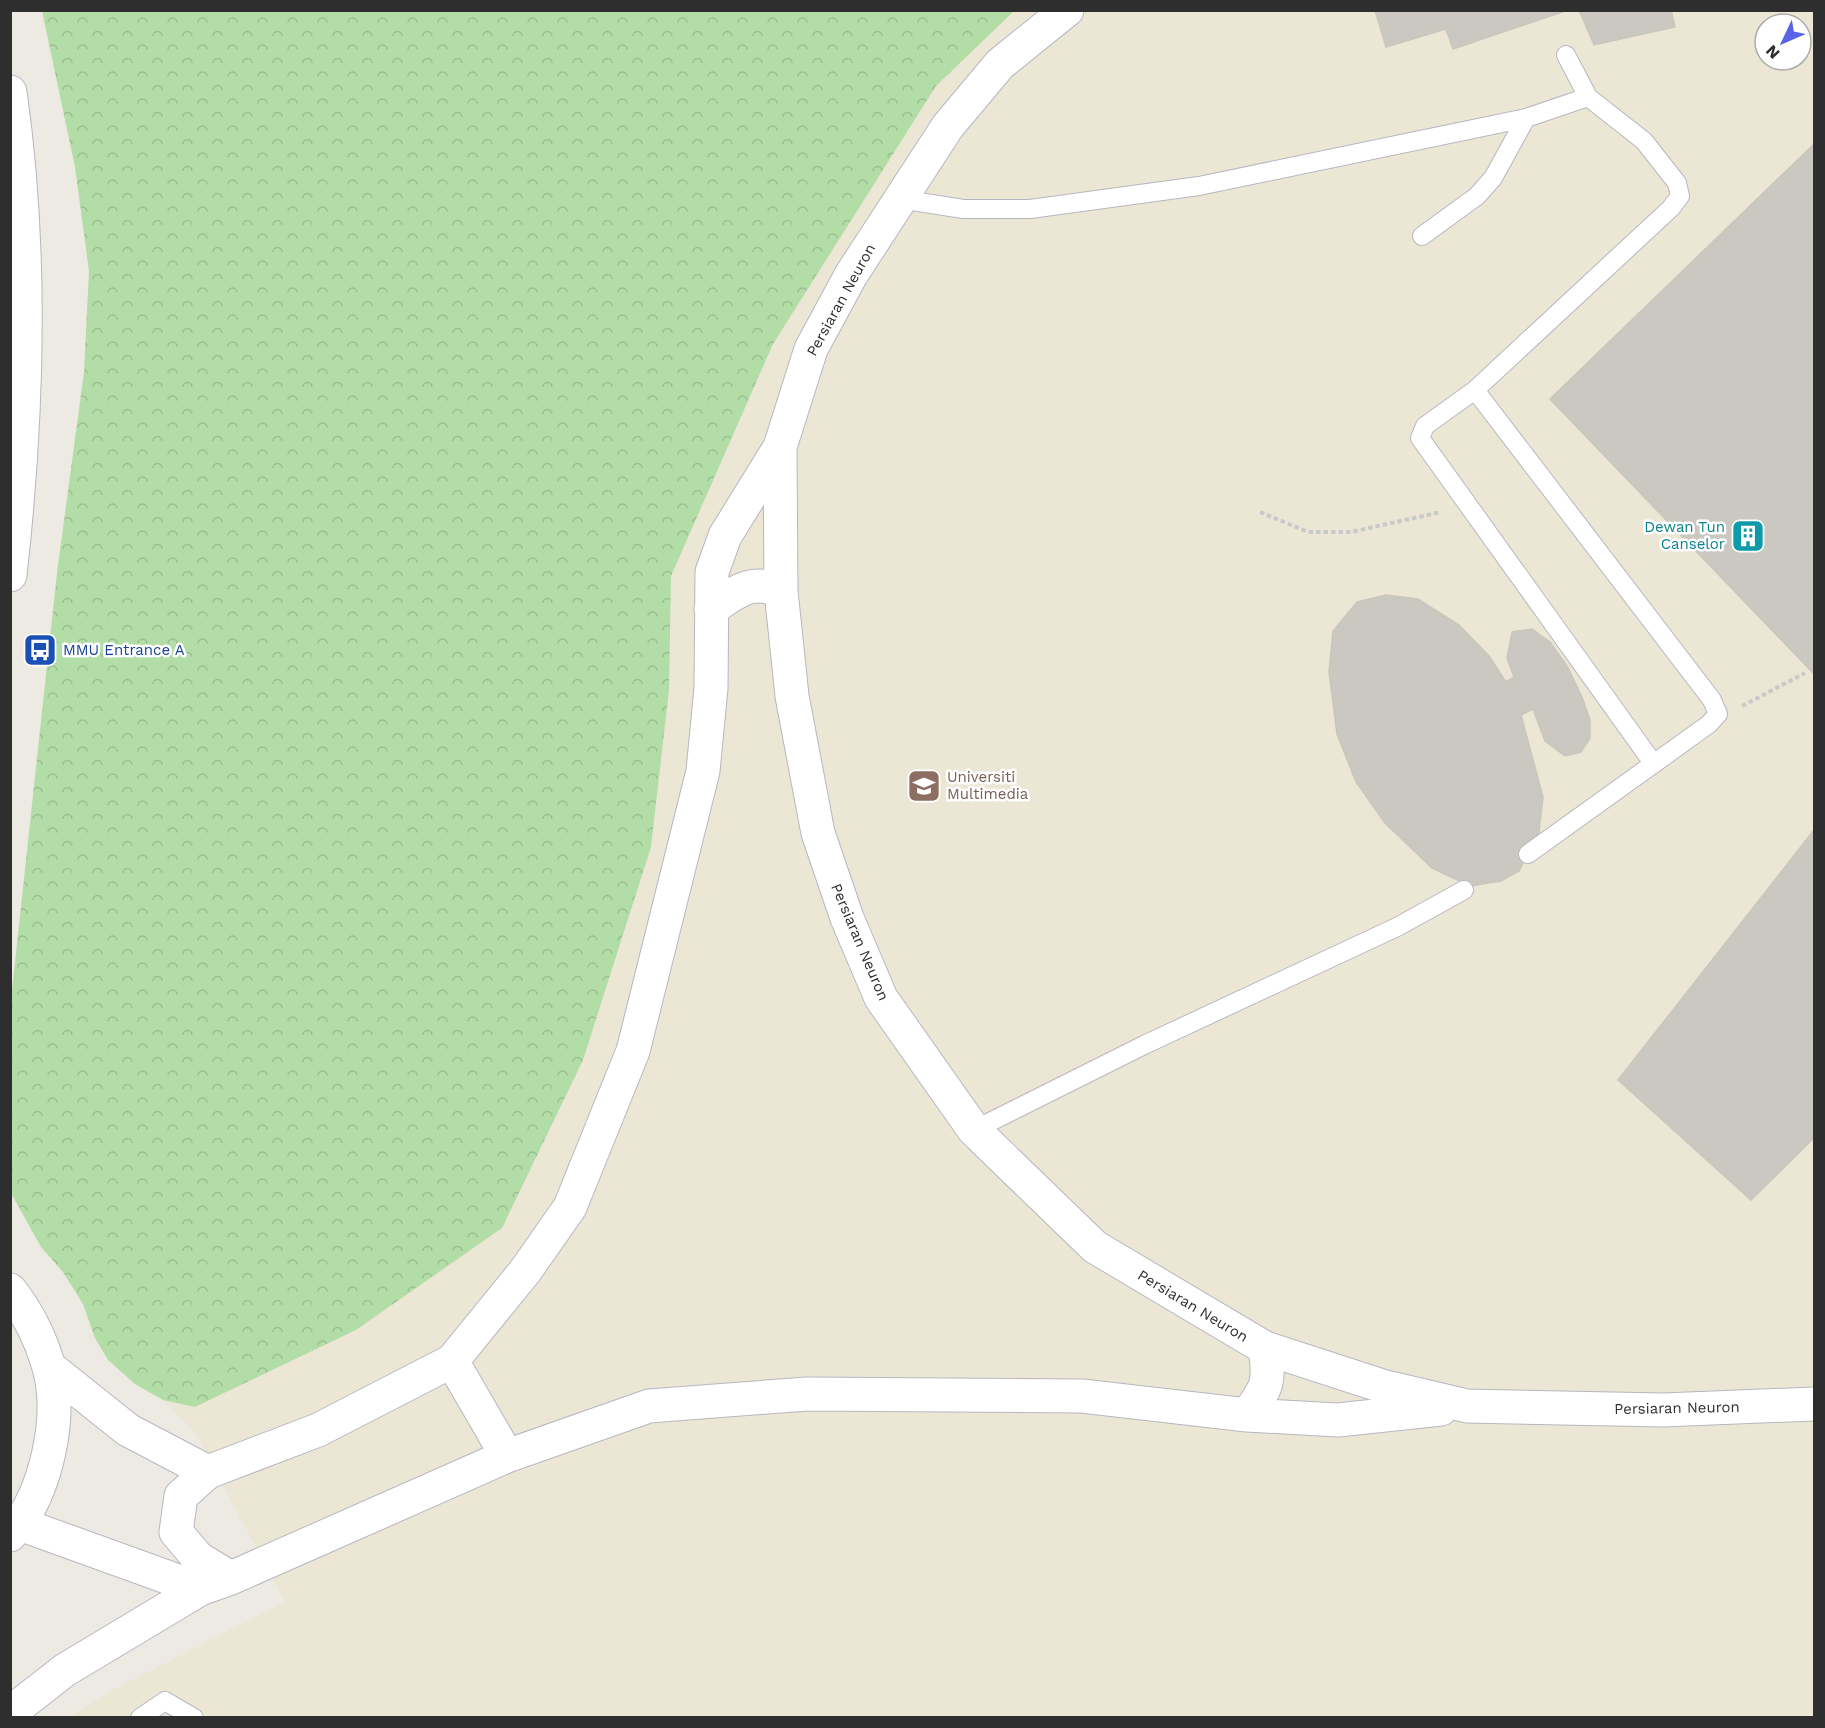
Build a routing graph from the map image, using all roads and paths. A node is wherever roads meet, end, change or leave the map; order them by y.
1 (1067, 10) edge
2 (1566, 55) dead end
3 (10, 92) edge
4 (1588, 97) junction
5 (1526, 118) junction
6 (900, 199) junction
7 (1422, 236) dead end
8 (1474, 390) junction
9 (780, 447) junction
10 (1468, 506) junction
11 (1260, 512) dead end
12 (10, 575) edge
13 (782, 591) junction
14 (711, 609) junction
15 (1805, 673) dead end
16 (1708, 724) junction
17 (1653, 763) junction
18 (1528, 854) dead end
19 (1464, 890) dead end
20 (974, 1130) junction
21 (10, 1290) edge
22 (1265, 1348) junction
23 (452, 1361) junction
24 (49, 1366) junction
25 (1815, 1404) edge
26 (1467, 1406) junction
27 (1247, 1415) junction
28 (507, 1456) junction
29 (208, 1472) junction
30 (15, 1530) edge
31 (231, 1578) junction
32 (200, 1589) junction
33 (10, 1713) edge
34 (140, 1718) edge
35 (194, 1718) edge

1 - 6 street, Persiaran Neuron
2 - 4 lane
3 - 12 street
4 - 5 lane
4 - 8 lane
5 - 6 lane
5 - 7 lane
6 - 9 street, Persiaran Neuron
8 - 10 lane
8 - 16 lane
9 - 13 street, Persiaran Neuron
9 - 14 street
10 - 11 path
10 - 17 lane
13 - 14 street
13 - 20 street, Persiaran Neuron
14 - 23 street
15 - 16 path
16 - 17 lane
17 - 18 lane
19 - 20 lane
20 - 22 street, Persiaran Neuron
21 - 24 street
22 - 26 street, Persiaran Neuron
22 - 27 street
23 - 28 street
23 - 29 street
24 - 29 street
24 - 30 street
25 - 26 street, Persiaran Neuron
26 - 27 street
27 - 28 street
28 - 31 street
29 - 31 street
30 - 32 street
31 - 32 street
32 - 33 street
34 - 35 lane

